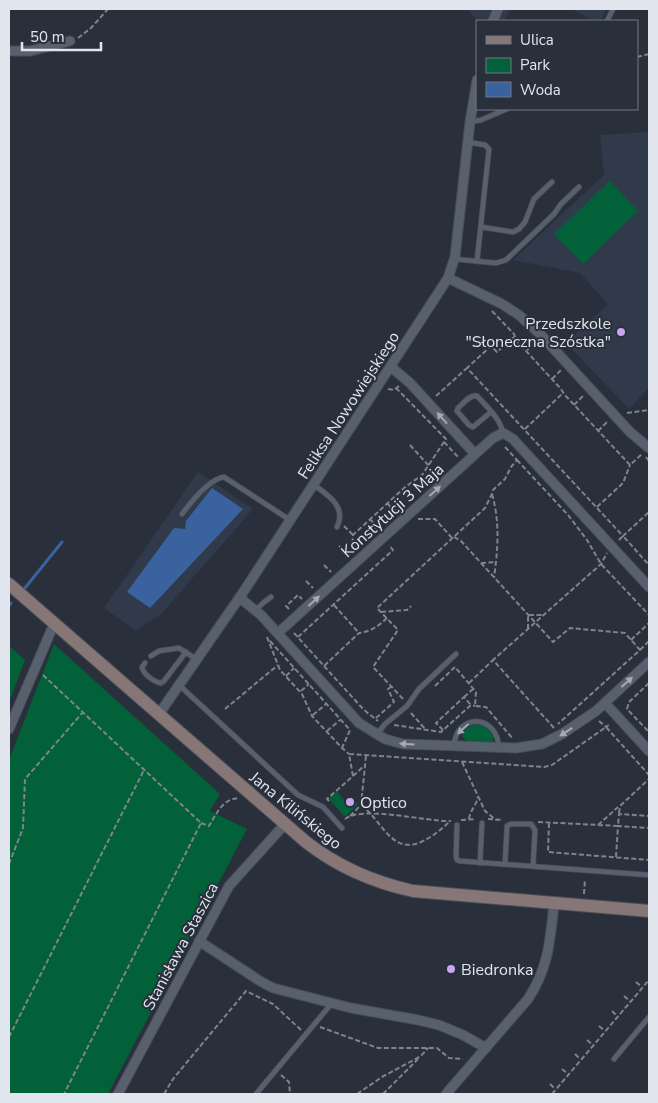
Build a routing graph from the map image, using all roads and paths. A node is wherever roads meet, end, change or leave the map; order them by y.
1 (108, 9) edge
2 (70, 41) joint
3 (9, 51) edge
4 (476, 86) edge
5 (505, 110) edge
6 (470, 122) junction
7 (468, 142) junction
8 (552, 182) dead end
9 (579, 188) dead end
10 (481, 227) junction
11 (454, 259) junction
12 (477, 261) junction
13 (448, 278) junction
14 (488, 307) dead end
15 (515, 336) junction
16 (541, 336) junction
17 (526, 351) junction
18 (567, 364) junction
19 (391, 367) junction
20 (467, 368) junction
21 (552, 379) junction
22 (396, 388) dead end
23 (590, 389) junction
24 (563, 393) junction
25 (432, 400) dead end
26 (574, 405) junction
27 (649, 410) edge
28 (491, 412) junction
29 (626, 413) dead end
30 (614, 415) junction
31 (525, 429) junction
32 (598, 431) junction
33 (503, 433) junction
34 (502, 443) dead end
35 (410, 445) dead end
36 (649, 448) edge
37 (475, 454) junction
38 (518, 460) junction
39 (649, 461) edge
40 (630, 465) junction
41 (429, 466) junction
42 (412, 483) junction
43 (314, 485) junction
44 (417, 489) dead end
45 (492, 494) junction
46 (388, 504) junction
47 (597, 507) junction
48 (394, 511) dead end
49 (649, 512) edge
50 (182, 514) dead end
51 (370, 519) junction
52 (415, 519) dead end
53 (291, 521) junction
54 (340, 525) joint
55 (377, 527) dead end
56 (623, 536) junction
57 (453, 537) junction
58 (339, 546) dead end
59 (393, 550) dead end
60 (607, 552) dead end
61 (350, 558) dead end
62 (496, 562) junction
63 (480, 563) junction
64 (601, 564) junction
65 (324, 565) dead end
66 (649, 565) edge
67 (332, 574) dead end
68 (494, 578) junction
69 (306, 581) dead end
70 (9, 584) edge
71 (649, 587) edge
72 (314, 590) dead end
73 (271, 597) dead end
74 (240, 598) junction
75 (303, 600) dead end
76 (334, 604) junction
77 (411, 606) dead end
78 (256, 610) junction
79 (291, 612) dead end
80 (381, 612) junction
81 (528, 615) junction
82 (544, 615) junction
83 (649, 615) edge
84 (387, 618) junction
85 (535, 623) junction
86 (649, 623) edge
87 (54, 624) junction
88 (287, 625) junction
89 (528, 630) junction
90 (278, 633) junction
91 (359, 633) junction
92 (266, 634) dead end
93 (298, 637) junction
94 (268, 639) junction
95 (631, 640) junction
96 (649, 641) edge
97 (640, 650) junction
98 (186, 652) junction
99 (456, 654) dead end
100 (282, 655) junction
101 (151, 656) dead end
102 (197, 660) junction
103 (493, 660) junction
104 (276, 661) junction
105 (649, 662) edge
106 (145, 663) dead end
107 (278, 665) junction
108 (324, 666) junction
109 (294, 668) junction
110 (34, 672) junction
111 (286, 676) junction
112 (447, 679) dead end
113 (468, 683) junction
114 (649, 683) edge
115 (309, 684) junction
116 (179, 686) junction
117 (392, 686) junction
118 (474, 688) junction
119 (300, 692) junction
120 (464, 697) junction
121 (403, 699) dead end
122 (605, 703) junction
123 (326, 704) junction
124 (471, 705) junction
125 (475, 706) junction
126 (225, 709) dead end
127 (408, 710) dead end
128 (83, 712) junction
129 (159, 714) junction
130 (312, 716) junction
131 (340, 720) junction
132 (397, 720) dead end
133 (554, 728) junction
134 (9, 730) edge
135 (426, 730) junction
136 (443, 730) junction
137 (326, 732) junction
138 (649, 732) edge
139 (548, 733) dead end
140 (376, 735) junction
141 (515, 741) dead end
142 (454, 746) junction
143 (342, 748) junction
144 (499, 748) junction
145 (649, 751) edge
146 (349, 754) junction
147 (366, 756) junction
148 (462, 762) junction
149 (365, 765) junction
150 (144, 770) junction
151 (649, 775) edge
152 (353, 776) junction
153 (649, 780) edge
154 (478, 796) junction
155 (239, 798) dead end
156 (361, 805) junction
157 (333, 806) dead end
158 (620, 806) junction
159 (371, 812) junction
160 (619, 814) junction
161 (349, 816) junction
162 (649, 816) edge
163 (345, 819) dead end
164 (469, 819) junction
165 (488, 819) dead end
166 (496, 820) junction
167 (504, 820) dead end
168 (449, 821) junction
169 (481, 821) joint
170 (538, 822) dead end
171 (201, 823) junction
172 (549, 823) junction
173 (285, 824) junction
174 (458, 825) dead end
175 (598, 825) junction
176 (618, 826) junction
177 (342, 828) dead end
178 (649, 828) edge
179 (616, 857) junction
180 (649, 860) edge
181 (480, 862) junction
182 (9, 864) edge
183 (505, 864) junction
184 (533, 866) junction
185 (649, 875) edge
186 (554, 904) junction
187 (649, 911) edge
188 (199, 941) junction
189 (649, 980) edge
190 (636, 982) dead end
191 (643, 987) junction
192 (624, 996) dead end
193 (630, 1002) junction
194 (332, 1003) junction
195 (612, 1011) dead end
196 (618, 1016) junction
197 (649, 1018) edge
198 (315, 1024) junction
199 (599, 1026) dead end
200 (302, 1030) dead end
201 (605, 1031) junction
202 (9, 1038) edge
203 (587, 1040) dead end
204 (593, 1045) junction
205 (428, 1048) junction
206 (486, 1048) junction
207 (575, 1054) dead end
208 (421, 1056) junction
209 (468, 1059) dead end
210 (614, 1059) dead end
211 (581, 1060) junction
212 (562, 1069) dead end
213 (276, 1071) junction
214 (568, 1075) junction
215 (550, 1084) dead end
216 (556, 1089) junction
217 (64, 1094) edge
218 (118, 1094) edge
219 (164, 1094) edge
220 (256, 1094) edge
221 (290, 1094) edge
222 (357, 1094) edge
223 (383, 1094) edge
224 (446, 1094) edge
225 (552, 1094) edge

1 - 2 path
2 - 3 street
4 - 6 street, Feliksa Nowowiejskiego
5 - 6 lane
6 - 7 street, Feliksa Nowowiejskiego
7 - 10 lane
7 - 11 street, Feliksa Nowowiejskiego
8 - 10 lane
9 - 12 lane
10 - 12 lane
11 - 12 lane
11 - 13 street, Feliksa Nowowiejskiego
13 - 16 street
13 - 19 street, Feliksa Nowowiejskiego
14 - 15 path
15 - 17 path
15 - 20 path
16 - 17 path
16 - 18 street
17 - 21 path
18 - 21 path
18 - 23 street
37 -> 19 street
19 - 43 street, Feliksa Nowowiejskiego
20 - 25 path
20 - 31 path
21 - 24 path
22 - 41 path
23 - 26 path
23 - 30 street
24 - 26 path
24 - 31 path
26 - 32 path
27 - 29 path
28 - 28 lane
28 - 33 lane
30 - 32 path
30 - 36 street
31 - 47 path
32 - 40 path
33 - 37 street, Konstytucji 3 Maja
33 - 71 street
34 - 38 path
35 - 41 path
88 -> 37 street, Konstytucji 3 Maja
38 - 45 path
38 - 64 path
39 - 40 path
40 - 47 path
41 - 42 path
42 - 44 path
42 - 46 path
43 - 53 street, Feliksa Nowowiejskiego
43 - 54 lane
45 - 57 path
45 - 62 path
46 - 48 path
46 - 51 path
47 - 56 path
49 - 56 path
50 - 53 lane
51 - 54 path
51 - 55 path
52 - 57 path
53 - 74 street, Feliksa Nowowiejskiego
56 - 66 path
57 - 63 path
57 - 80 path
58 - 61 path
59 - 76 path
60 - 64 path
62 - 63 path
62 - 68 path
63 - 68 path
64 - 82 path
64 - 83 path
65 - 67 path
68 - 81 path
69 - 72 path
70 - 87 main road, Jana Kilińskiego
73 - 78 lane
74 - 78 street
74 - 102 street, Feliksa Nowowiejskiego
75 - 79 path
76 - 91 path
76 - 93 path
77 - 80 path
78 - 90 street
80 - 84 path
81 - 82 path
81 - 85 path
81 - 89 path
82 - 85 path
84 - 91 path
84 - 117 path
85 - 89 path
85 - 95 path
86 - 95 path
87 - 110 street
87 - 129 main road, Jana Kilińskiego
88 - 90 street, Konstytucji 3 Maja
88 - 93 path
89 - 103 path
90 - 140 street
91 - 108 path
92 - 94 path
93 - 108 path
94 - 100 path
94 - 104 path
95 - 97 path
96 - 97 path
97 - 133 path
98 - 101 lane
98 - 102 lane
98 - 106 lane
99 - 140 lane
100 - 104 path
100 - 109 path
102 - 116 street, Feliksa Nowowiejskiego
103 - 113 path
103 - 133 path
104 - 107 path
122 -> 105 street
107 - 111 path
107 - 126 path
108 - 117 path
109 - 111 path
109 - 115 path
110 - 128 path
110 - 134 street
111 - 119 path
112 - 113 path
113 - 118 path
114 - 138 path
115 - 119 path
115 - 123 path
116 - 129 street, Feliksa Nowowiejskiego
116 - 177 lane
117 - 121 path
118 - 120 path
118 - 125 path
119 - 130 path
120 - 124 path
120 - 136 path
122 -> 144 street
122 - 145 street
123 - 130 path
123 - 131 path
124 - 125 path
124 - 136 path
125 - 141 path
127 - 135 path
128 - 150 path
128 - 182 path
129 - 173 main road, Jana Kilińskiego
130 - 137 path
131 - 137 path
131 - 143 path
132 - 135 path
133 - 139 path
135 - 136 path
137 - 143 path
142 -> 140 street
142 - 144 street
144 -> 142 lane
143 - 146 path
146 - 147 path
146 - 152 path
147 - 148 path
147 - 149 path
148 - 151 path
148 - 154 path
149 - 152 path
149 - 156 path
150 - 171 path
150 - 202 path
152 - 157 path
153 - 158 path
154 - 164 path
154 - 166 path
155 - 171 path
156 - 159 path
156 - 161 path
158 - 160 path
158 - 175 path
159 - 161 path
159 - 168 path
159 - 168 path
160 - 162 path
160 - 176 path
161 - 163 path
164 - 168 path
164 - 169 path
165 - 166 path
166 - 167 path
169 - 181 lane
170 - 172 path
171 - 217 path
172 - 175 path
172 - 179 path
173 - 186 main road, Jana Kilińskiego
173 - 188 street, Stanisława Staszica
174 - 181 lane
175 - 176 path
176 - 178 path
176 - 179 path
179 - 180 path
181 - 183 lane
183 - 184 lane
183 - 184 lane
184 - 185 lane
186 - 187 main road, Jana Kilińskiego
186 - 206 street
188 - 194 street
188 - 218 street, Stanisława Staszica
189 - 191 path
190 - 191 path
191 - 193 path
192 - 193 path
193 - 196 path
194 - 198 lane
194 - 206 street
195 - 196 path
196 - 201 path
197 - 210 lane
198 - 205 path
198 - 213 lane
199 - 201 path
200 - 219 path
201 - 204 path
203 - 204 path
204 - 211 path
205 - 208 path
205 - 209 path
206 - 224 street
207 - 211 path
208 - 222 path
208 - 223 path
211 - 214 path
212 - 214 path
213 - 220 lane
213 - 221 path
214 - 216 path
215 - 216 path
216 - 225 path

